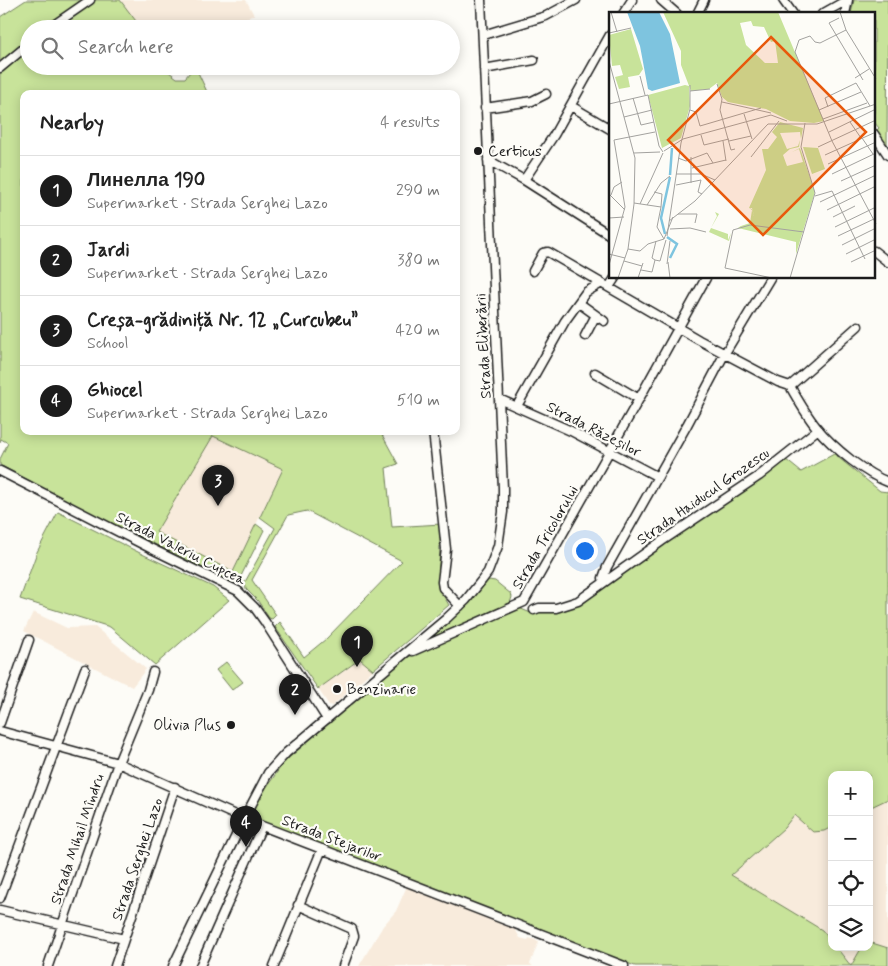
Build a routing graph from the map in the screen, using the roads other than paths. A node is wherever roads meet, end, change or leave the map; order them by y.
1 (90, 0) edge
2 (481, 0) edge
3 (576, 0) edge
4 (632, 0) edge
5 (660, 0) edge
6 (704, 0) edge
7 (783, 0) edge
8 (847, 0) edge
9 (624, 12) edge
10 (674, 12) edge
11 (698, 12) edge
12 (792, 12) edge
13 (826, 12) edge
14 (61, 20) edge
15 (483, 35) junction
16 (609, 37) edge
17 (20, 51) edge
18 (534, 60) dead end
19 (0, 68) edge
20 (484, 69) junction
21 (546, 94) dead end
22 (571, 106) junction
23 (485, 108) junction
24 (609, 128) edge
25 (876, 137) edge
26 (888, 154) edge
27 (488, 160) junction
28 (524, 180) junction
29 (609, 235) edge
30 (876, 253) edge
31 (888, 262) edge
32 (533, 271) dead end
33 (614, 279) edge
34 (705, 279) edge
35 (769, 279) edge
36 (600, 284) junction
37 (609, 287) junction
38 (579, 303) junction
39 (596, 316) junction
40 (604, 321) dead end
41 (858, 326) dead end
42 (678, 328) junction
43 (585, 336) dead end
44 (725, 353) junction
45 (595, 373) dead end
46 (790, 386) junction
47 (499, 399) junction
48 (639, 400) junction
49 (517, 406) junction
50 (817, 430) junction
51 (433, 435) edge
52 (608, 452) junction
53 (0, 471) edge
54 (658, 477) junction
55 (888, 482) edge
56 (604, 582) junction
57 (460, 606) junction
58 (534, 610) dead end
59 (29, 640) dead end
60 (406, 654) junction
61 (85, 669) dead end
62 (153, 672) dead end
63 (327, 718) junction
64 (0, 723) edge
65 (0, 731) edge
66 (57, 746) junction
67 (118, 763) junction
68 (175, 787) junction
69 (244, 818) junction
70 (262, 826) junction
71 (322, 849) junction
72 (0, 898) edge
73 (298, 905) junction
74 (0, 910) edge
75 (62, 924) junction
76 (124, 939) junction
77 (48, 966) edge
78 (115, 966) edge
79 (173, 966) edge
80 (200, 966) edge
81 (274, 966) edge
82 (343, 966) edge
83 (624, 966) edge

1 - 14 street
2 - 15 street, Strada Eliberării
3 - 15 street
4 - 9 street
5 - 10 street
6 - 11 street
7 - 12 street
8 - 13 street
15 - 20 street, Strada Eliberării
16 - 22 street
17 - 19 street
18 - 20 street
20 - 23 street, Strada Eliberării
21 - 23 street
22 - 24 street
22 - 28 street
23 - 27 street, Strada Eliberării
25 - 26 street
27 - 28 street
27 - 47 street, Strada Eliberării
28 - 29 street
30 - 31 street
32 - 36 street
33 - 37 street
34 - 42 street, Strada Tricolorului
35 - 44 street, Strada Haiducul Grozescu
36 - 37 street
36 - 38 street
37 - 42 street
38 - 39 street
38 - 49 street
39 - 40 street
39 - 43 street
41 - 46 street
42 - 44 street
42 - 48 street, Strada Tricolorului
44 - 46 street
44 - 54 street, Strada Haiducul Grozescu
45 - 48 street
46 - 50 street
47 - 49 street, Strada Răzeșilor
47 - 57 street, Strada Eliberării
48 - 52 street, Strada Tricolorului
49 - 52 street, Strada Răzeșilor
50 - 55 street
50 - 56 street, Strada Haiducul Grozescu
51 - 57 street
52 - 54 street, Strada Răzeșilor
52 - 60 street, Strada Tricolorului
53 - 63 street, Strada Valeriu Cupcea
54 - 56 street, Strada Haiducul Grozescu
56 - 58 street, Strada Haiducul Grozescu
57 - 60 street, Strada Eliberării
59 - 64 street
60 - 63 street
61 - 66 street
62 - 67 street, Strada Mihail Mîndru
63 - 69 street
65 - 66 street, Strada Stejarilor
66 - 67 street, Strada Stejarilor
66 - 72 street
67 - 68 street, Strada Stejarilor
67 - 75 street, Strada Mihail Mîndru
68 - 69 street, Strada Stejarilor
68 - 76 street, Strada Serghei Lazo
69 - 70 street, Strada Stejarilor
69 - 79 street
70 - 71 street, Strada Stejarilor
70 - 80 street
71 - 73 street
71 - 83 street, Strada Stejarilor
73 - 81 street
73 - 82 street
74 - 75 street, Strada Mihail Mîndru
75 - 76 street, Strada Serghei Lazo
75 - 77 street, Strada Mihail Mîndru
76 - 78 street, Strada Serghei Lazo

